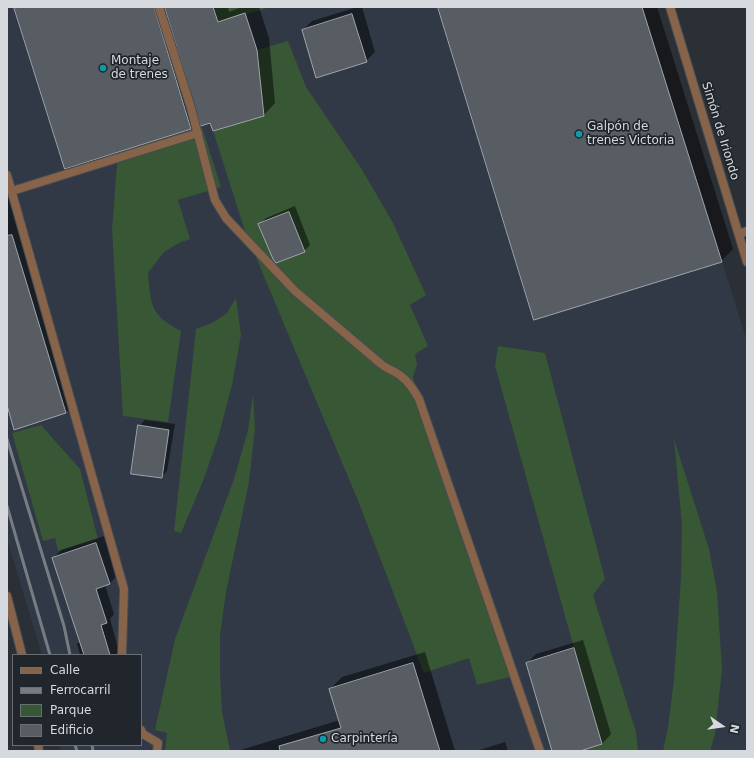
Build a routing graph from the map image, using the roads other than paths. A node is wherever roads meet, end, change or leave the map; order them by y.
1 (159, 7) edge
2 (670, 7) edge
3 (198, 133) junction
4 (7, 175) edge
5 (12, 191) junction
6 (747, 231) edge
7 (739, 234) junction
8 (747, 262) edge
9 (7, 596) edge
10 (22, 654) edge
11 (122, 654) edge
12 (142, 731) edge
13 (157, 751) edge
14 (540, 751) edge

1 - 3 street
2 - 7 street, Simón de Iriondo
3 - 5 street
3 - 14 street
4 - 5 street
5 - 11 street
6 - 7 street
7 - 8 street, Simón de Iriondo
9 - 10 street
12 - 13 street

